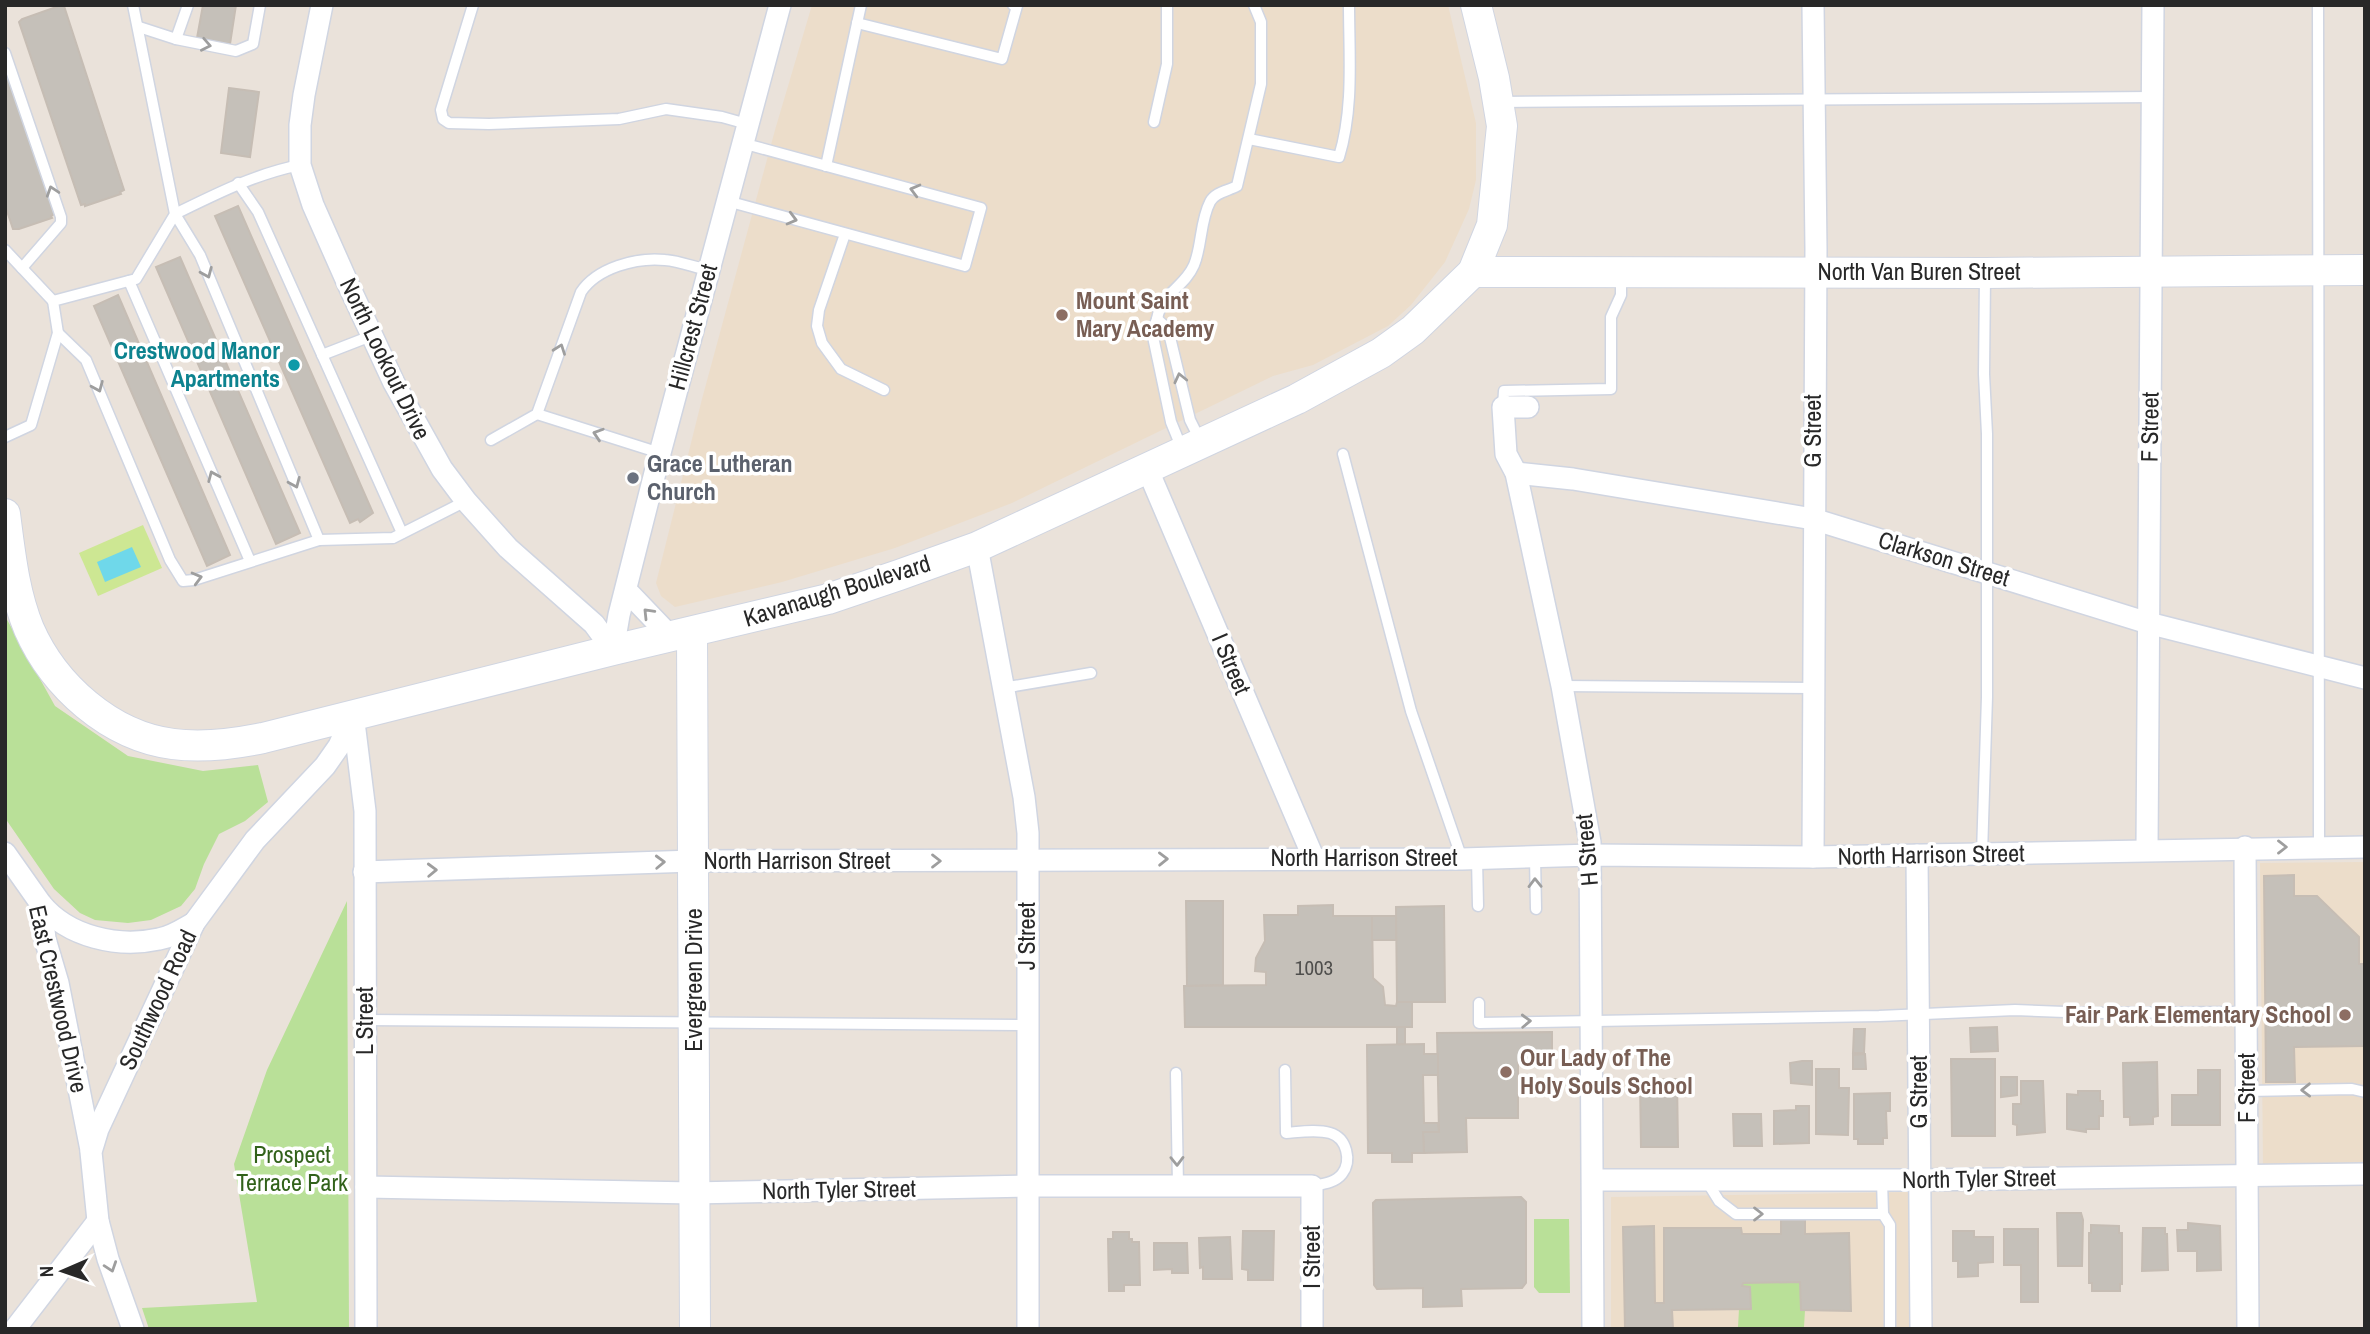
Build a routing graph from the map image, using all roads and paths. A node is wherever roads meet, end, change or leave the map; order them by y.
1 (133, 5) edge
2 (188, 5) edge
3 (260, 5) edge
4 (323, 5) edge
5 (473, 5) edge
6 (780, 5) edge
7 (861, 5) edge
8 (1013, 5) edge
9 (1167, 5) edge
10 (1254, 5) edge
11 (1349, 5) edge
12 (1476, 5) edge
13 (1814, 5) edge
14 (2152, 5) edge
15 (2318, 5) edge
16 (857, 23) junction
17 (139, 27) junction
18 (176, 39) junction
19 (5, 53) edge
20 (2152, 97) junction
21 (1813, 100) junction
22 (1499, 102) junction
23 (1154, 122) dead end
24 (745, 134) junction
25 (1249, 139) junction
26 (300, 165) junction
27 (825, 166) junction
28 (238, 183) junction
29 (726, 201) junction
30 (175, 214) junction
31 (845, 234) junction
32 (5, 250) edge
33 (22, 268) junction
34 (708, 270) junction
35 (2365, 270) edge
36 (2152, 271) junction
37 (2320, 271) junction
38 (1473, 272) junction
39 (1815, 272) junction
40 (1621, 273) junction
41 (1986, 273) junction
42 (128, 281) junction
43 (53, 301) junction
44 (1157, 318) junction
45 (58, 333) junction
46 (372, 335) junction
47 (322, 355) junction
48 (884, 390) dead end
49 (1503, 407) junction
50 (1528, 407) dead end
51 (537, 414) junction
52 (5, 437) edge
53 (491, 440) dead end
54 (1192, 447) junction
55 (660, 453) junction
56 (1343, 454) dead end
57 (1147, 468) junction
58 (1517, 473) junction
59 (466, 501) junction
60 (5, 514) edge
61 (1813, 519) junction
62 (402, 533) junction
63 (319, 540) junction
64 (977, 547) junction
65 (250, 561) junction
66 (1986, 572) junction
67 (626, 590) junction
68 (2148, 623) junction
69 (681, 634) junction
70 (613, 650) junction
71 (2319, 666) junction
72 (1091, 673) dead end
73 (2365, 678) edge
74 (1562, 686) junction
75 (1003, 688) junction
76 (1813, 688) junction
77 (353, 714) junction
78 (2245, 847) junction
79 (2319, 847) junction
80 (2365, 847) edge
81 (2147, 849) junction
82 (5, 853) edge
83 (1592, 855) junction
84 (1917, 855) junction
85 (1982, 855) junction
86 (1535, 857) junction
87 (1813, 857) junction
88 (1314, 859) junction
89 (1469, 859) junction
90 (693, 861) junction
91 (1026, 861) junction
92 (364, 872) junction
93 (41, 904) junction
94 (1478, 906) dead end
95 (1536, 909) dead end
96 (194, 923) junction
97 (1479, 1003) dead end
98 (2246, 1012) junction
99 (1919, 1014) junction
100 (365, 1020) junction
101 (1592, 1020) junction
102 (694, 1022) junction
103 (1028, 1025) junction
104 (1285, 1070) dead end
105 (1176, 1073) dead end
106 (2247, 1091) junction
107 (2365, 1092) edge
108 (91, 1152) junction
109 (2365, 1174) edge
110 (2247, 1175) junction
111 (1593, 1180) junction
112 (1706, 1180) junction
113 (1882, 1180) junction
114 (1920, 1180) junction
115 (1028, 1186) junction
116 (1178, 1186) junction
117 (1312, 1186) junction
118 (366, 1187) junction
119 (693, 1193) junction
120 (1883, 1214) junction
121 (98, 1220) junction
122 (15, 1329) edge
123 (133, 1329) edge
124 (366, 1329) edge
125 (695, 1329) edge
126 (1028, 1329) edge
127 (1312, 1329) edge
128 (1593, 1329) edge
129 (1890, 1329) edge
130 (1921, 1329) edge
131 (2248, 1329) edge

1 - 17 lane
2 - 18 lane
18 -> 3 lane
4 - 26 street, North Lookout Drive
5 - 24 lane
6 - 24 street, Hillcrest Street
7 - 16 lane
8 - 16 lane
9 - 23 lane
10 - 25 lane
11 - 25 lane
12 - 22 street, Kavanaugh Boulevard
13 - 21 street, G Street
14 - 20 street, F Street
15 - 37 lane
16 - 27 lane
17 - 18 lane
17 - 30 lane
33 -> 19 lane
20 - 21 lane
20 - 36 street, F Street
21 - 22 lane
21 - 39 street, G Street
22 - 38 street, Kavanaugh Boulevard
24 - 27 lane
24 - 29 street, Hillcrest Street
25 - 44 lane
26 - 28 lane
26 - 46 street, North Lookout Drive
31 -> 27 lane
28 - 30 lane
28 - 47 lane
29 -> 31 lane
29 - 34 street, Hillcrest Street
30 - 42 lane
30 -> 63 lane
31 - 48 lane
32 - 33 lane
33 - 43 lane
51 -> 34 lane
34 - 55 street, Hillcrest Street
35 - 37 street, North Van Buren Street
36 - 37 street, North Van Buren Street
36 - 41 street, North Van Buren Street
36 - 68 street, F Street
37 - 71 lane
38 - 40 street, North Van Buren Street
38 - 54 street, Kavanaugh Boulevard
39 - 40 street, North Van Buren Street
39 - 41 street, North Van Buren Street
39 - 61 street, G Street
40 - 49 lane
41 - 66 lane
42 - 43 lane
65 -> 42 lane
43 - 45 lane
54 -> 44 lane
44 - 54 lane
45 - 52 lane
45 -> 65 lane
46 - 47 lane
46 - 59 street, North Lookout Drive
47 - 62 lane
49 - 50 street
49 - 58 street, H Street
51 - 53 lane
55 -> 51 lane
54 - 57 street, Kavanaugh Boulevard
55 - 67 street, Hillcrest Street
56 - 89 lane
57 - 64 street, Kavanaugh Boulevard
57 - 88 street, I Street
58 - 61 street, Clarkson Street
58 - 74 street, H Street
59 - 62 lane
59 - 70 street, North Lookout Drive
60 - 77 street, Kavanaugh Boulevard
61 - 66 street, Clarkson Street
61 - 76 street, G Street
62 - 63 lane
63 - 65 lane
64 - 69 street, Kavanaugh Boulevard
64 - 75 street, J Street
66 - 68 street, Clarkson Street
66 - 85 lane
69 -> 67 street
67 - 70 street, Hillcrest Street
68 - 71 street, Clarkson Street
68 - 81 street, F Street
69 - 70 street, Kavanaugh Boulevard
69 - 90 street, Evergreen Drive
70 - 77 street, Kavanaugh Boulevard
71 - 73 street, Clarkson Street
71 - 79 lane
72 - 75 lane
74 - 76 lane
74 - 83 street, H Street
75 - 91 street, J Street
76 - 87 street, G Street
77 - 92 street, L Street
77 - 96 street, Southwood Road
78 -> 79 street, North Harrison Street
78 - 81 street, North Harrison Street
78 - 98 street, F Street
79 - 80 street, North Harrison Street
81 - 85 street, North Harrison Street
82 - 93 street, East Crestwood Drive
83 - 86 street, North Harrison Street
83 - 87 street, North Harrison Street
83 - 101 street, H Street
84 - 85 street, North Harrison Street
84 - 87 street, North Harrison Street
84 - 99 street, G Street
86 - 89 street, North Harrison Street
95 -> 86 lane
88 - 89 street, North Harrison Street
91 -> 88 street, North Harrison Street
89 - 94 lane
90 -> 91 street, North Harrison Street
92 -> 90 street, North Harrison Street
90 - 102 street, Evergreen Drive
91 - 103 street, J Street
92 - 100 street, L Street
93 - 96 street
93 - 108 street, East Crestwood Drive
96 - 108 street, Southwood Road
97 -> 101 lane
98 - 99 lane
98 - 106 street, F Street
99 - 101 lane
99 - 114 street, G Street
100 - 102 lane
100 - 118 street, L Street
101 - 111 street, H Street
102 - 103 lane
102 - 119 street, Evergreen Drive
103 - 115 street, J Street
104 - 117 lane
105 -> 116 lane
107 -> 106 lane
106 - 110 street, F Street
108 - 121 street, Southwood Road
109 - 110 street, North Tyler Street
110 - 114 street, North Tyler Street
110 - 131 street, F Street
111 - 112 street, North Tyler Street
111 - 128 street, H Street
112 - 113 street, North Tyler Street
112 -> 120 lane
113 - 114 street, North Tyler Street
113 - 120 lane
114 - 130 street, G Street
115 - 116 street, North Tyler Street
115 - 119 street, North Tyler Street
115 - 126 street, J Street
116 - 117 street, North Tyler Street
117 - 127 street, I Street
118 - 119 street, North Tyler Street
118 - 124 street, L Street
119 - 125 street, Evergreen Drive
120 - 129 lane
121 - 122 street
121 -> 123 street, Southwood Road

